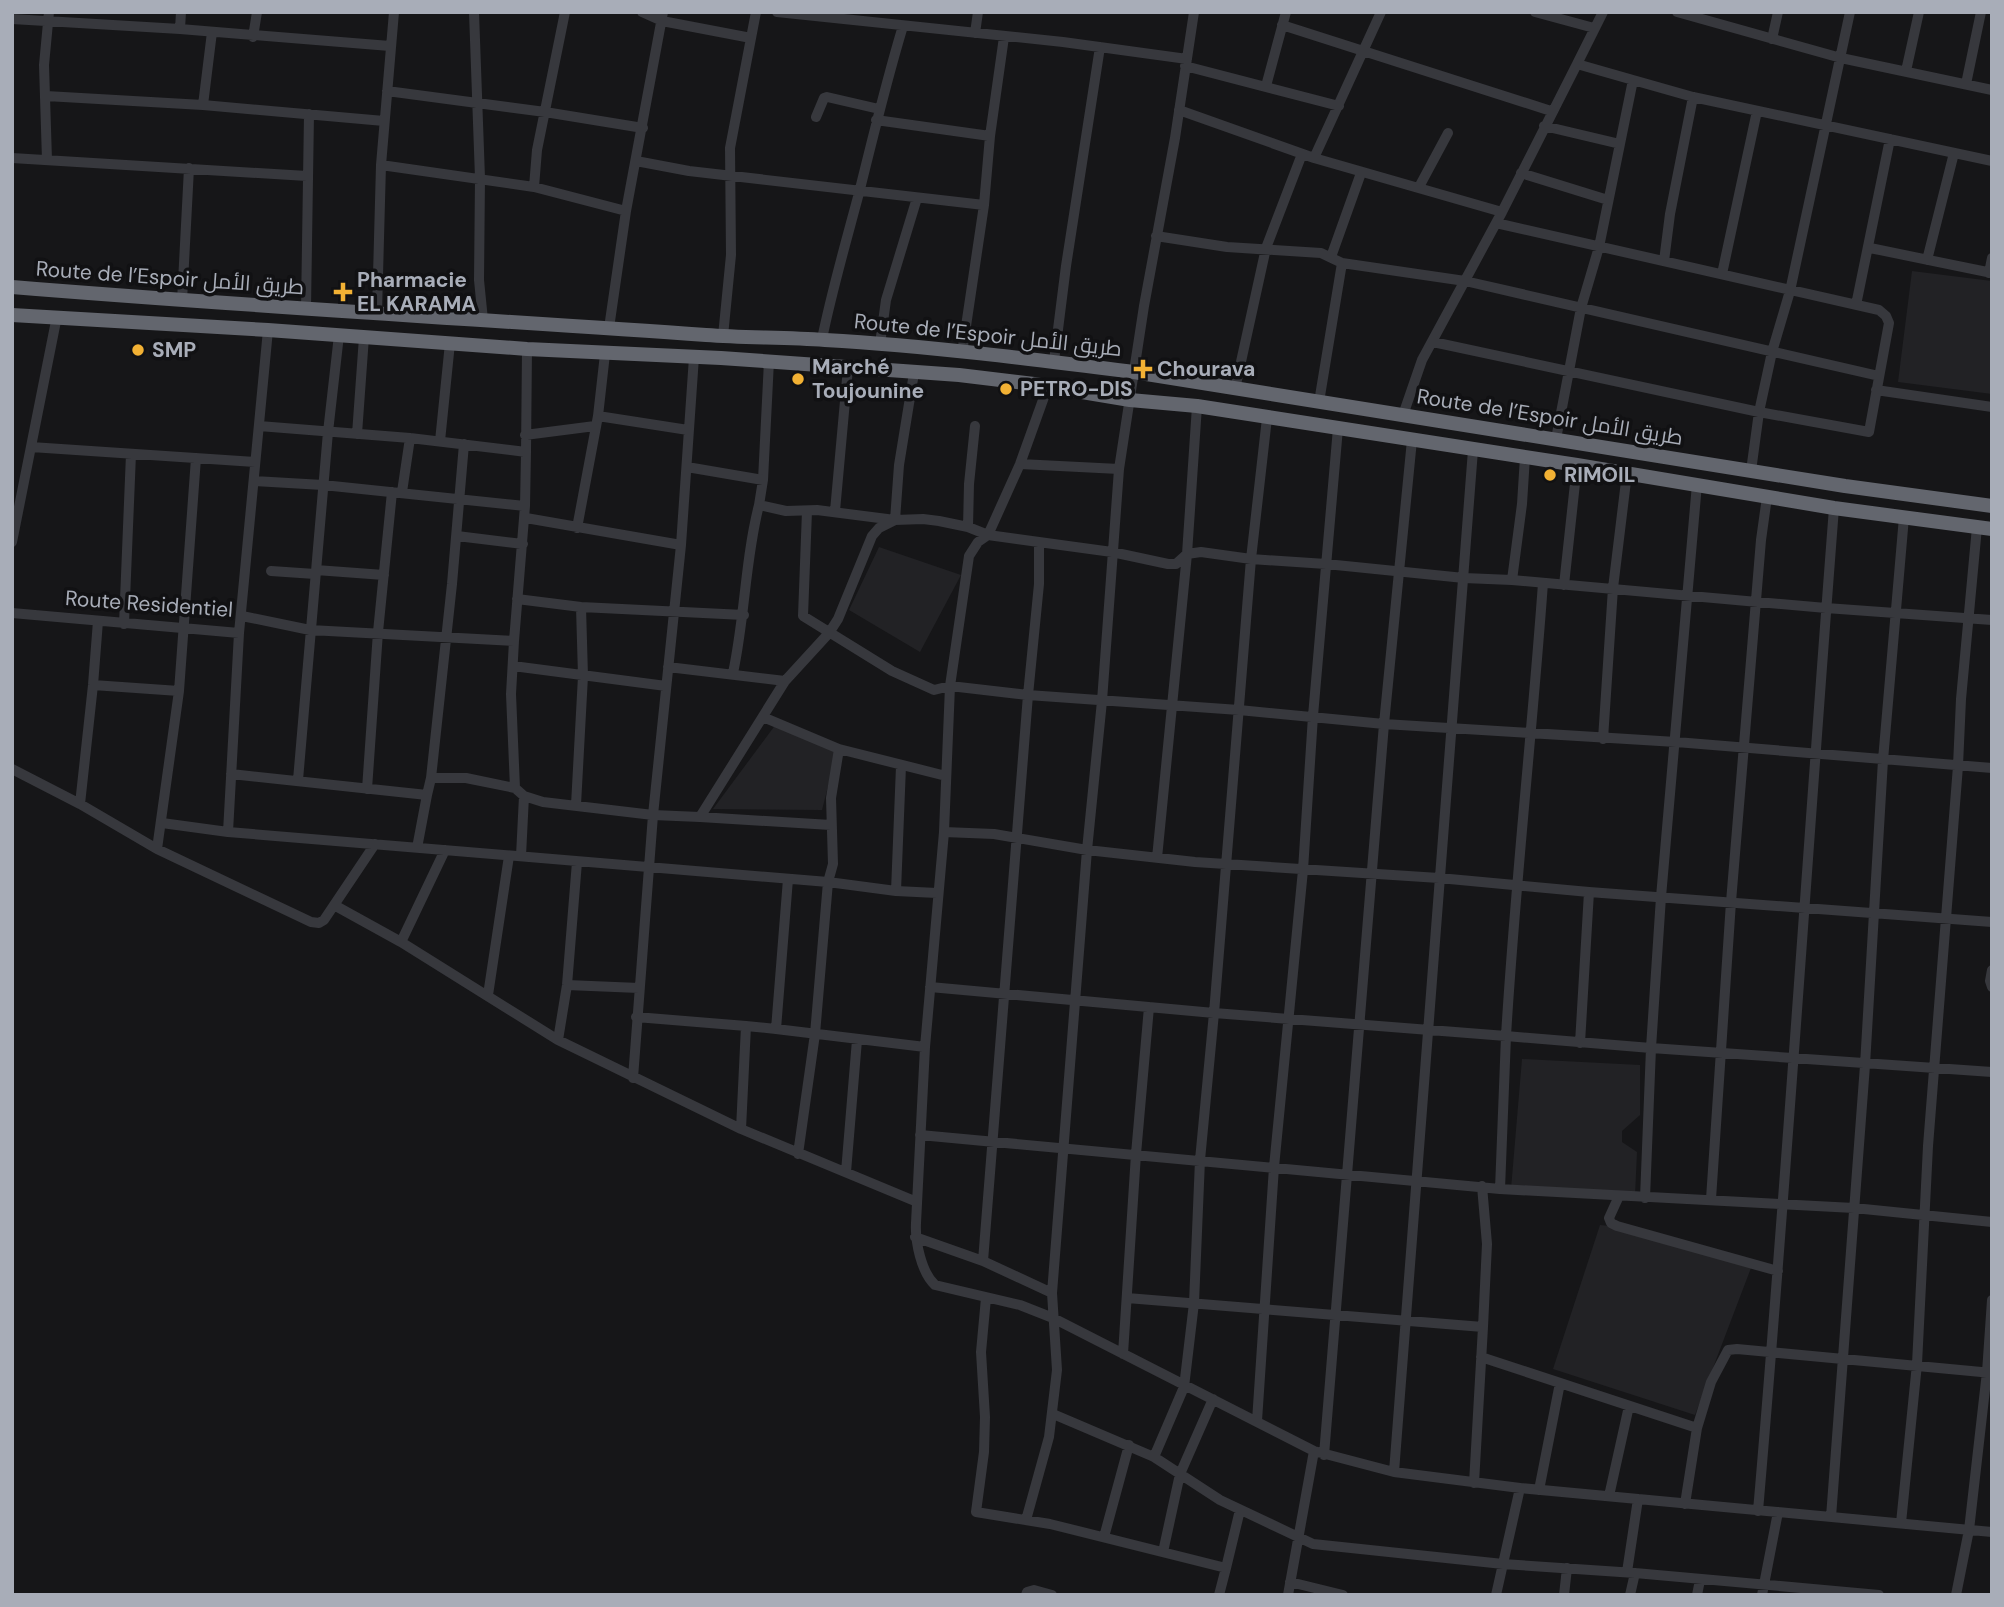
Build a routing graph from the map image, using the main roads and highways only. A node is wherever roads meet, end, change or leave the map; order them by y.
1 (12, 287) edge
2 (12, 315) edge
3 (1992, 506) edge
4 (1984, 528) edge

1 - 3 highway, Route de l’Espoir طريق الأمل
2 - 4 highway, Route de l’Espoir طريق الأمل

